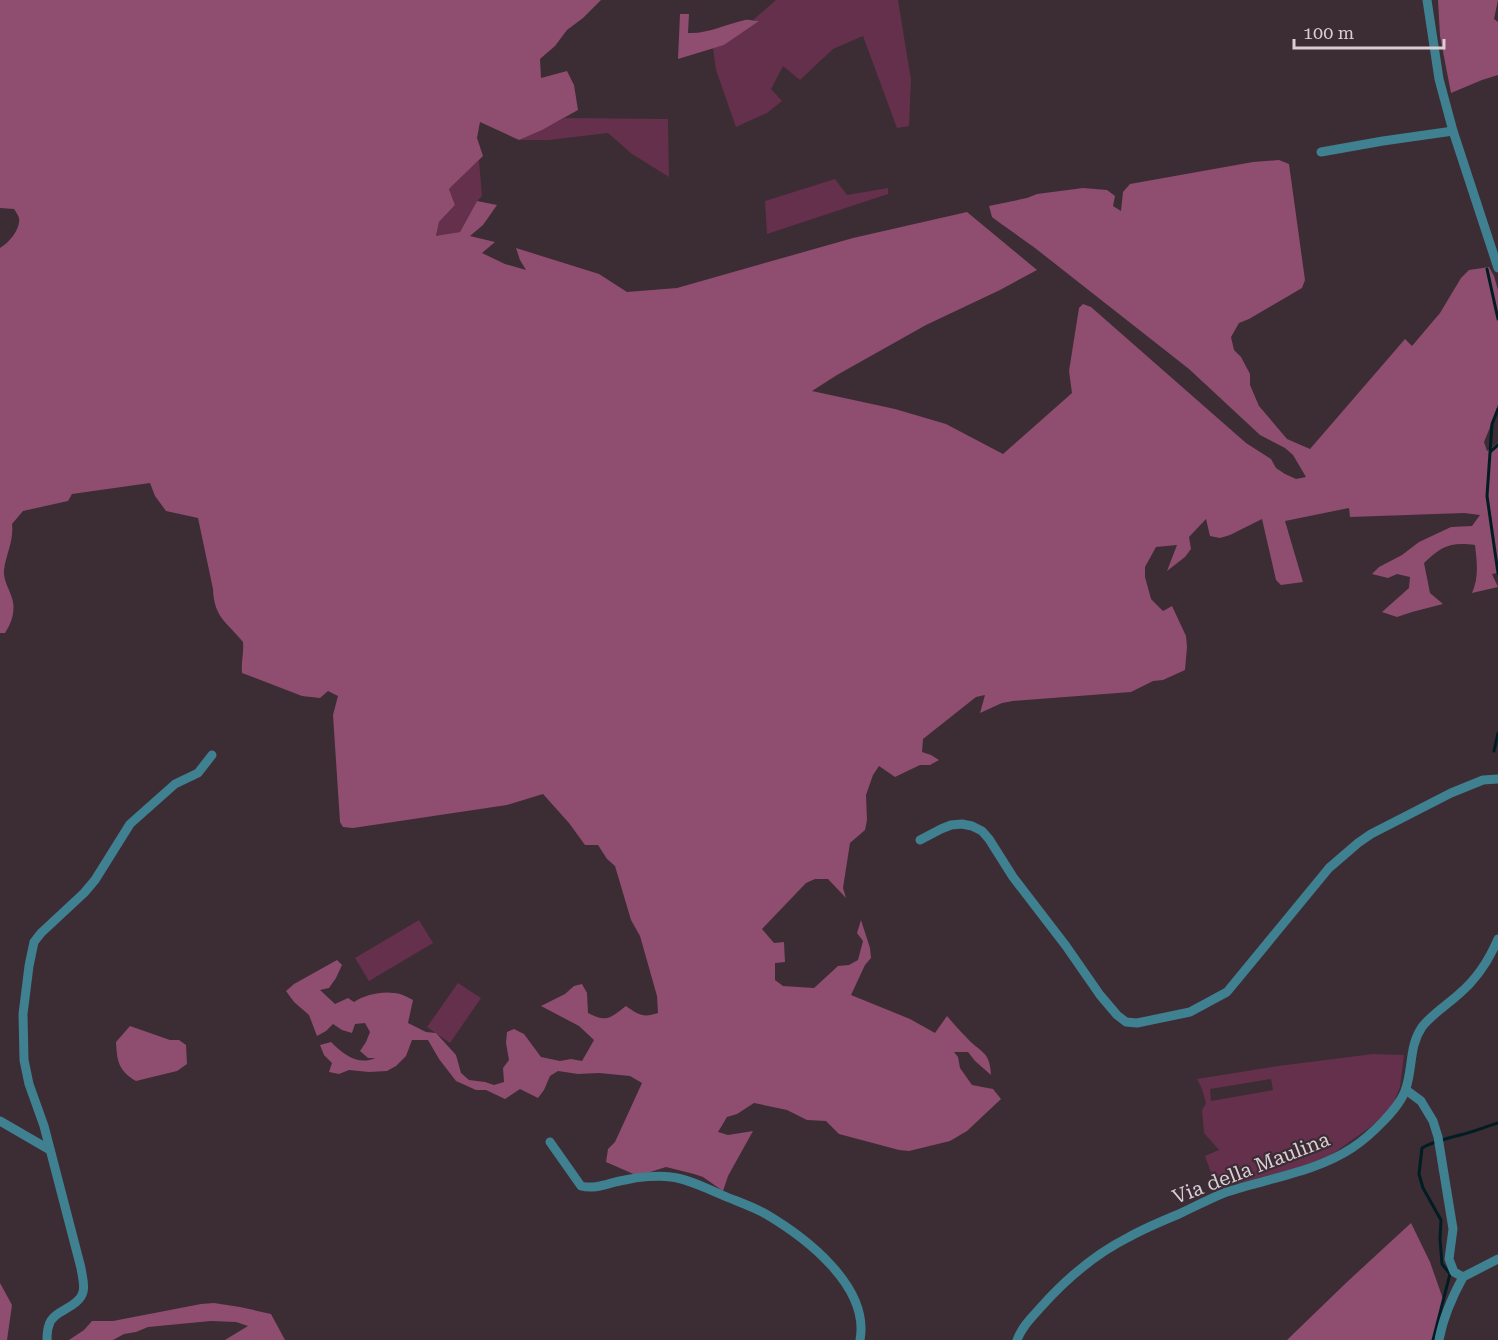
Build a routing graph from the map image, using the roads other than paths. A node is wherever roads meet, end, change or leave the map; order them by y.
1 (1427, 0) edge
2 (1453, 131) junction
3 (1321, 152) dead end
4 (1498, 268) edge
5 (212, 755) dead end
6 (1498, 779) edge
7 (920, 840) dead end
8 (1498, 939) edge
9 (1406, 1090) junction
10 (0, 1120) edge
11 (550, 1142) dead end
12 (50, 1150) junction
13 (1498, 1259) edge
14 (1463, 1277) junction
15 (47, 1340) edge
16 (860, 1340) edge
17 (1017, 1340) edge
18 (1439, 1340) edge

1 - 2 street
2 - 3 street
2 - 4 street
5 - 12 street
6 - 7 street
8 - 9 street, Via della Maulina
9 - 14 street
9 - 17 street, Via della Maulina
10 - 12 street
11 - 16 street
12 - 15 street
13 - 14 street
14 - 18 street

